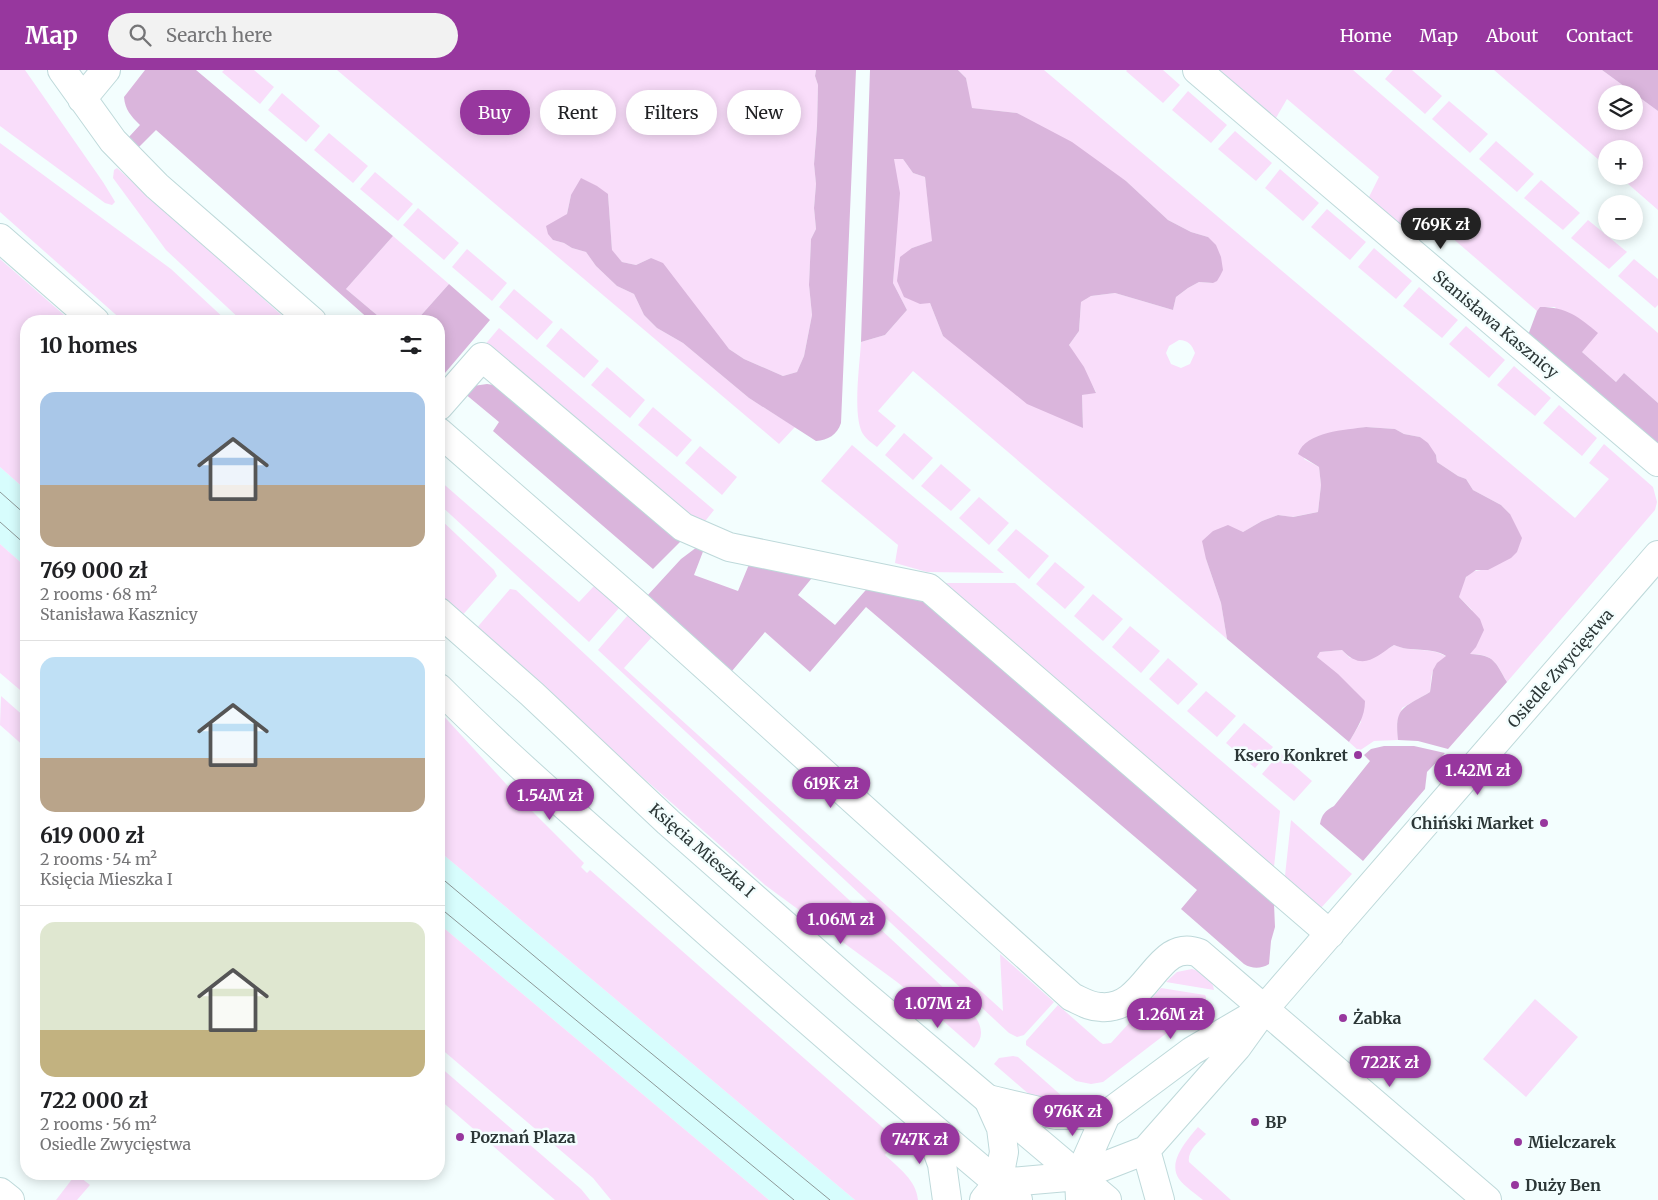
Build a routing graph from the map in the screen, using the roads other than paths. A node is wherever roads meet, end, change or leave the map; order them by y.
1 (62, 70) edge
2 (106, 70) edge
3 (1197, 70) edge
4 (82, 99) junction
5 (0, 238) edge
6 (88, 315) edge
7 (305, 315) edge
8 (445, 399) edge
9 (445, 437) edge
10 (1658, 462) edge
11 (1658, 555) edge
12 (445, 617) edge
13 (445, 694) edge
14 (1330, 934) junction
15 (1264, 1008) junction
16 (988, 1099) junction
17 (1106, 1115) junction
18 (927, 1123) junction
19 (1146, 1150) junction
20 (1079, 1188) edge
21 (0, 1192) edge
22 (1000, 1194) edge
23 (10, 1200) edge
24 (947, 1200) edge
25 (1107, 1200) edge
26 (1160, 1200) edge
27 (1487, 1200) edge

1 - 4 street
2 - 4 street
3 - 10 street, Stanisława Kasznicy
4 - 7 street
5 - 6 street
8 - 14 street
9 - 15 street
11 - 14 street, Osiedle Zwycięstwa
12 - 16 street, Księcia Mieszka I
13 - 18 street
14 - 15 street, Osiedle Zwycięstwa
15 - 17 street, Osiedle Zwycięstwa
15 - 19 street, Osiedle Zwycięstwa
15 - 27 street
16 - 17 street
16 - 20 street, Księcia Mieszka I
16 - 22 street
17 - 20 street
18 - 22 street
18 - 24 street
19 - 20 street
19 - 26 street
20 - 22 street
20 - 25 street, Księcia Mieszka I
21 - 23 street

